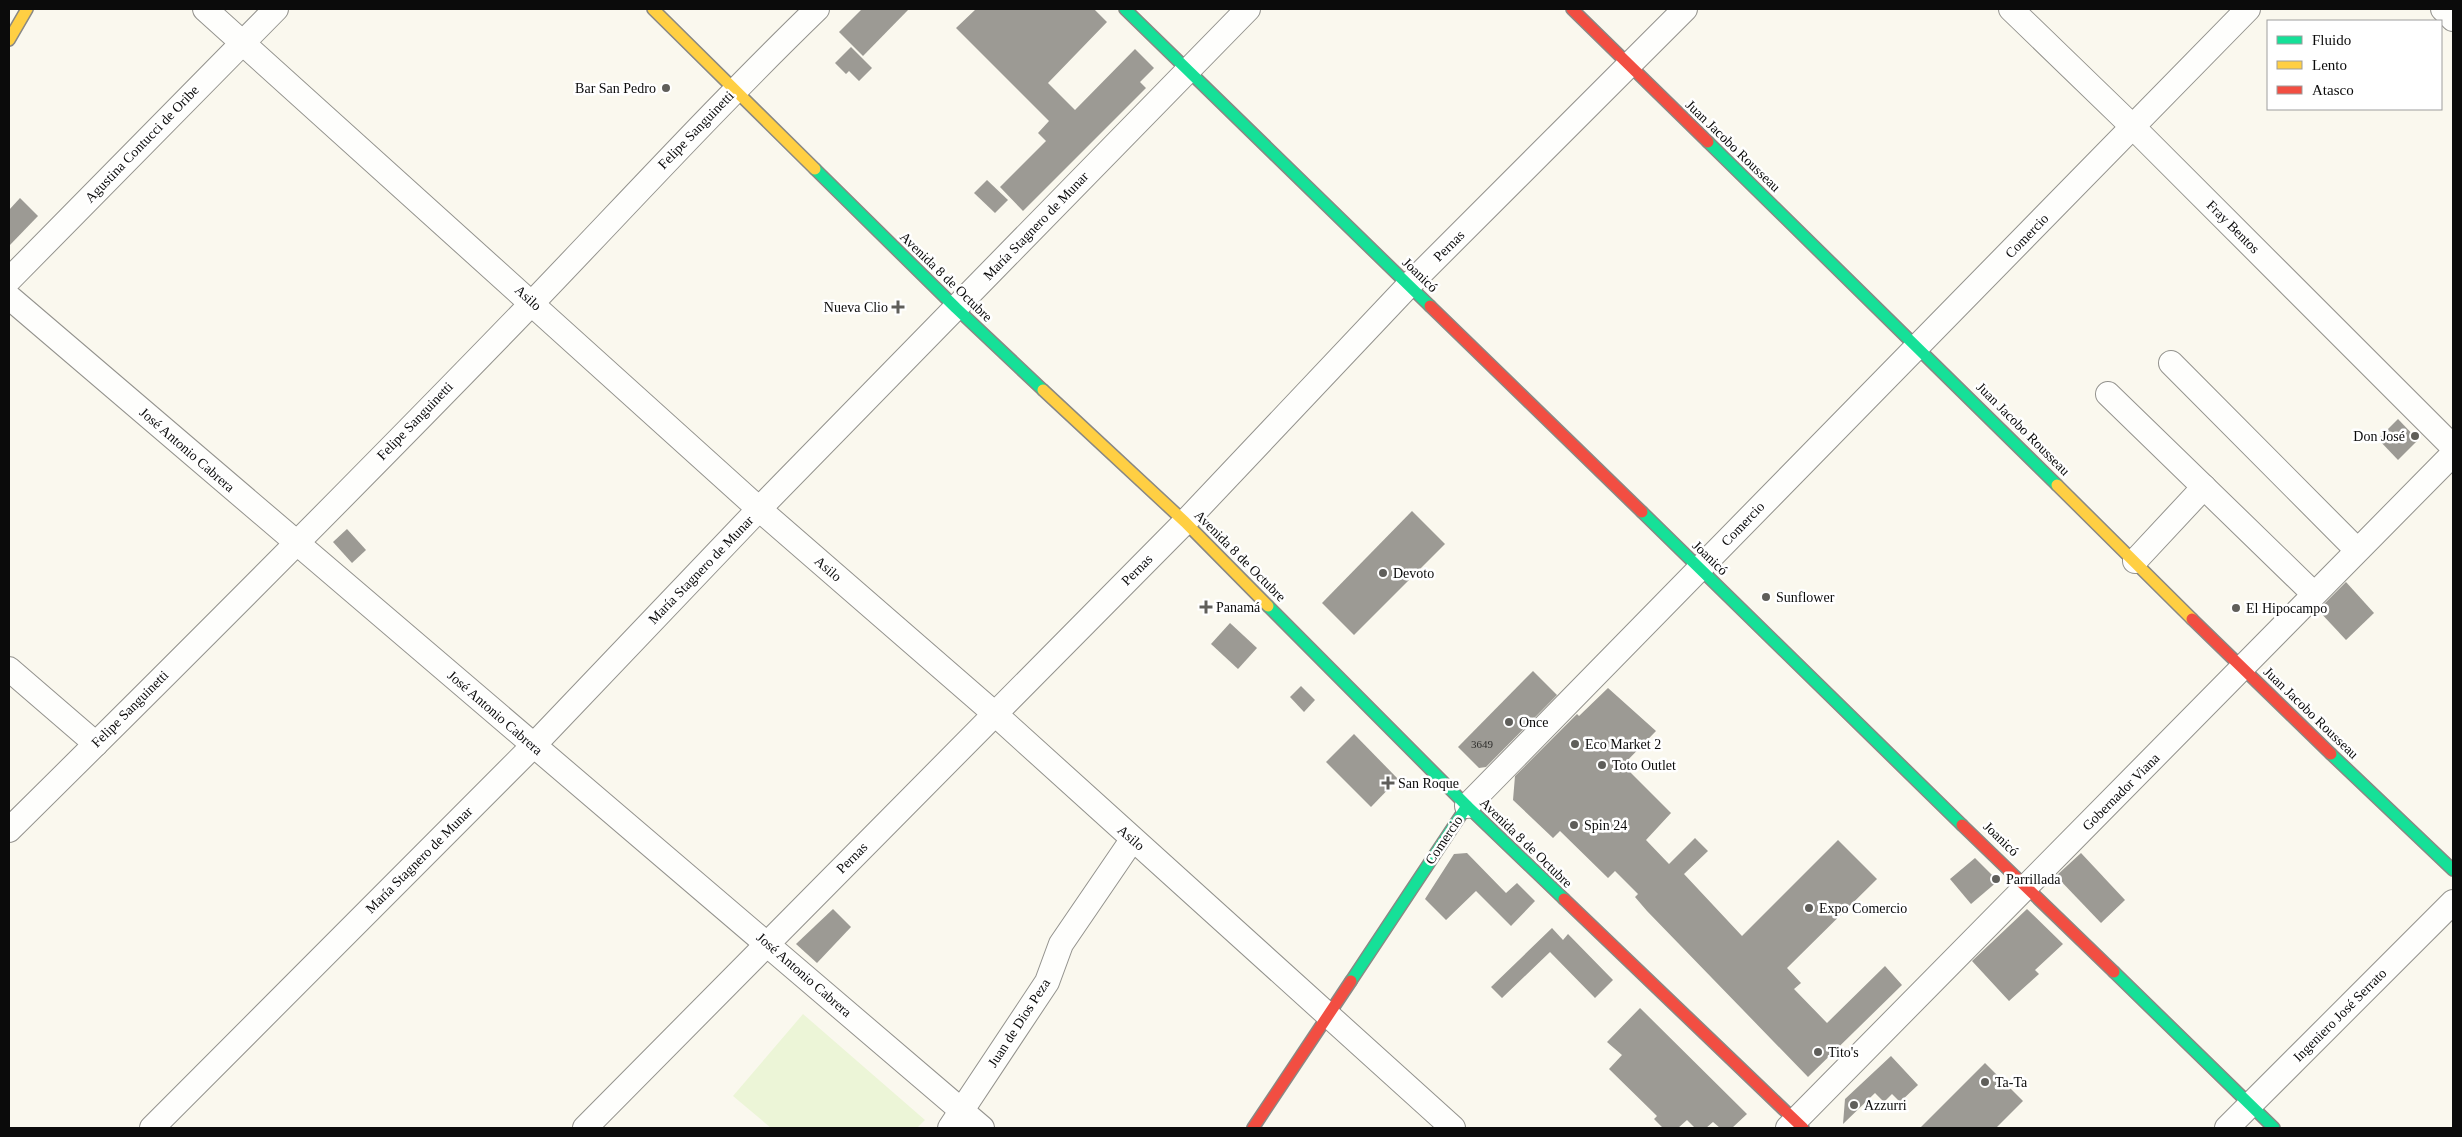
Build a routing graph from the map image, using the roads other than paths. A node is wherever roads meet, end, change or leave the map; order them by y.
1 (27, 9) edge
2 (205, 9) edge
3 (276, 9) edge
4 (653, 9) edge
5 (817, 9) edge
6 (1125, 9) edge
7 (1248, 9) edge
8 (1572, 9) edge
9 (1685, 9) edge
10 (2011, 9) edge
11 (2248, 9) edge
12 (2443, 9) edge
13 (2453, 19) edge
14 (9, 40) edge
15 (243, 42) junction
16 (1630, 66) junction
17 (1188, 70) junction
18 (734, 90) junction
19 (2133, 127) junction
20 (9, 280) edge
21 (1410, 285) junction
22 (9, 297) edge
23 (532, 302) junction
24 (956, 308) junction
25 (1917, 346) junction
26 (2170, 363) dead end
27 (2108, 394) dead end
28 (2453, 447) edge
29 (2453, 454) edge
30 (2204, 487) junction
31 (759, 509) junction
32 (1185, 522) junction
33 (296, 543) junction
34 (2358, 550) junction
35 (2135, 561) junction
36 (1699, 569) junction
37 (2314, 594) junction
38 (9, 669) edge
39 (2243, 670) junction
40 (995, 714) junction
41 (96, 744) junction
42 (533, 746) junction
43 (1466, 806) junction
44 (9, 830) edge
45 (1132, 840) junction
46 (2453, 870) edge
47 (2028, 886) junction
48 (2453, 902) edge
49 (768, 944) junction
50 (1327, 1016) junction
51 (2250, 1104) junction
52 (956, 1119) edge
53 (1795, 1126) edge
54 (152, 1128) edge
55 (585, 1128) edge
56 (982, 1128) edge
57 (1253, 1128) edge
58 (1453, 1128) edge
59 (2226, 1128) edge
60 (2274, 1128) edge

1 - 14 street
2 - 15 street, Asilo
3 - 15 street, Agustina Contucci de Oribe
4 - 18 street, Avenida 8 de Octubre
5 - 18 street, Felipe Sanguinetti
6 - 17 street, Joanicó
7 - 17 street, María Stagnero de Munar
8 - 16 street, Juan Jacobo Rousseau
9 - 16 street, Pernas
10 - 19 street, Fray Bentos
11 - 19 street, Comercio
12 - 13 street
15 - 20 street, Agustina Contucci de Oribe
15 - 23 street, Asilo
16 - 21 street, Pernas
16 - 25 street, Juan Jacobo Rousseau
17 - 21 street, Joanicó
17 - 24 street, María Stagnero de Munar
18 - 23 street, Felipe Sanguinetti
18 - 24 street, Avenida 8 de Octubre
19 - 25 street, Comercio
19 - 28 street, Fray Bentos
21 - 32 street, Pernas
21 - 36 street, Joanicó
22 - 33 street, José Antonio Cabrera
23 - 31 street, Asilo
23 - 33 street, Felipe Sanguinetti
24 - 31 street, María Stagnero de Munar
24 - 32 street, Avenida 8 de Octubre
25 - 35 street, Juan Jacobo Rousseau
25 - 36 street, Comercio
26 - 34 street
27 - 30 street
29 - 34 street, Gobernador Viana
30 - 35 street
30 - 37 street
31 - 40 street, Asilo
31 - 42 street, María Stagnero de Munar
32 - 40 street, Pernas
32 - 43 street, Avenida 8 de Octubre
33 - 41 street, Felipe Sanguinetti
33 - 42 street, José Antonio Cabrera
34 - 37 street, Gobernador Viana
35 - 39 street, Juan Jacobo Rousseau
36 - 43 street, Comercio
36 - 47 street, Joanicó
37 - 39 street, Gobernador Viana
38 - 41 street
39 - 46 street, Juan Jacobo Rousseau
39 - 47 street, Gobernador Viana
40 - 45 street, Asilo
40 - 49 street, Pernas
41 - 44 street, Felipe Sanguinetti
42 - 49 street, José Antonio Cabrera
42 - 54 street, María Stagnero de Munar
43 - 50 street, Comercio
43 - 53 street, Avenida 8 de Octubre
45 - 50 street, Asilo
45 - 52 street, Juan de Dios Peza
47 - 51 street, Joanicó
47 - 53 street, Gobernador Viana
48 - 51 street, Ingeniero José Serrato
49 - 52 street, José Antonio Cabrera
49 - 55 street, Pernas
50 - 57 street, Comercio
50 - 58 street, Asilo
51 - 59 street, Ingeniero José Serrato
51 - 60 street, Joanicó
52 - 56 street, José Antonio Cabrera

